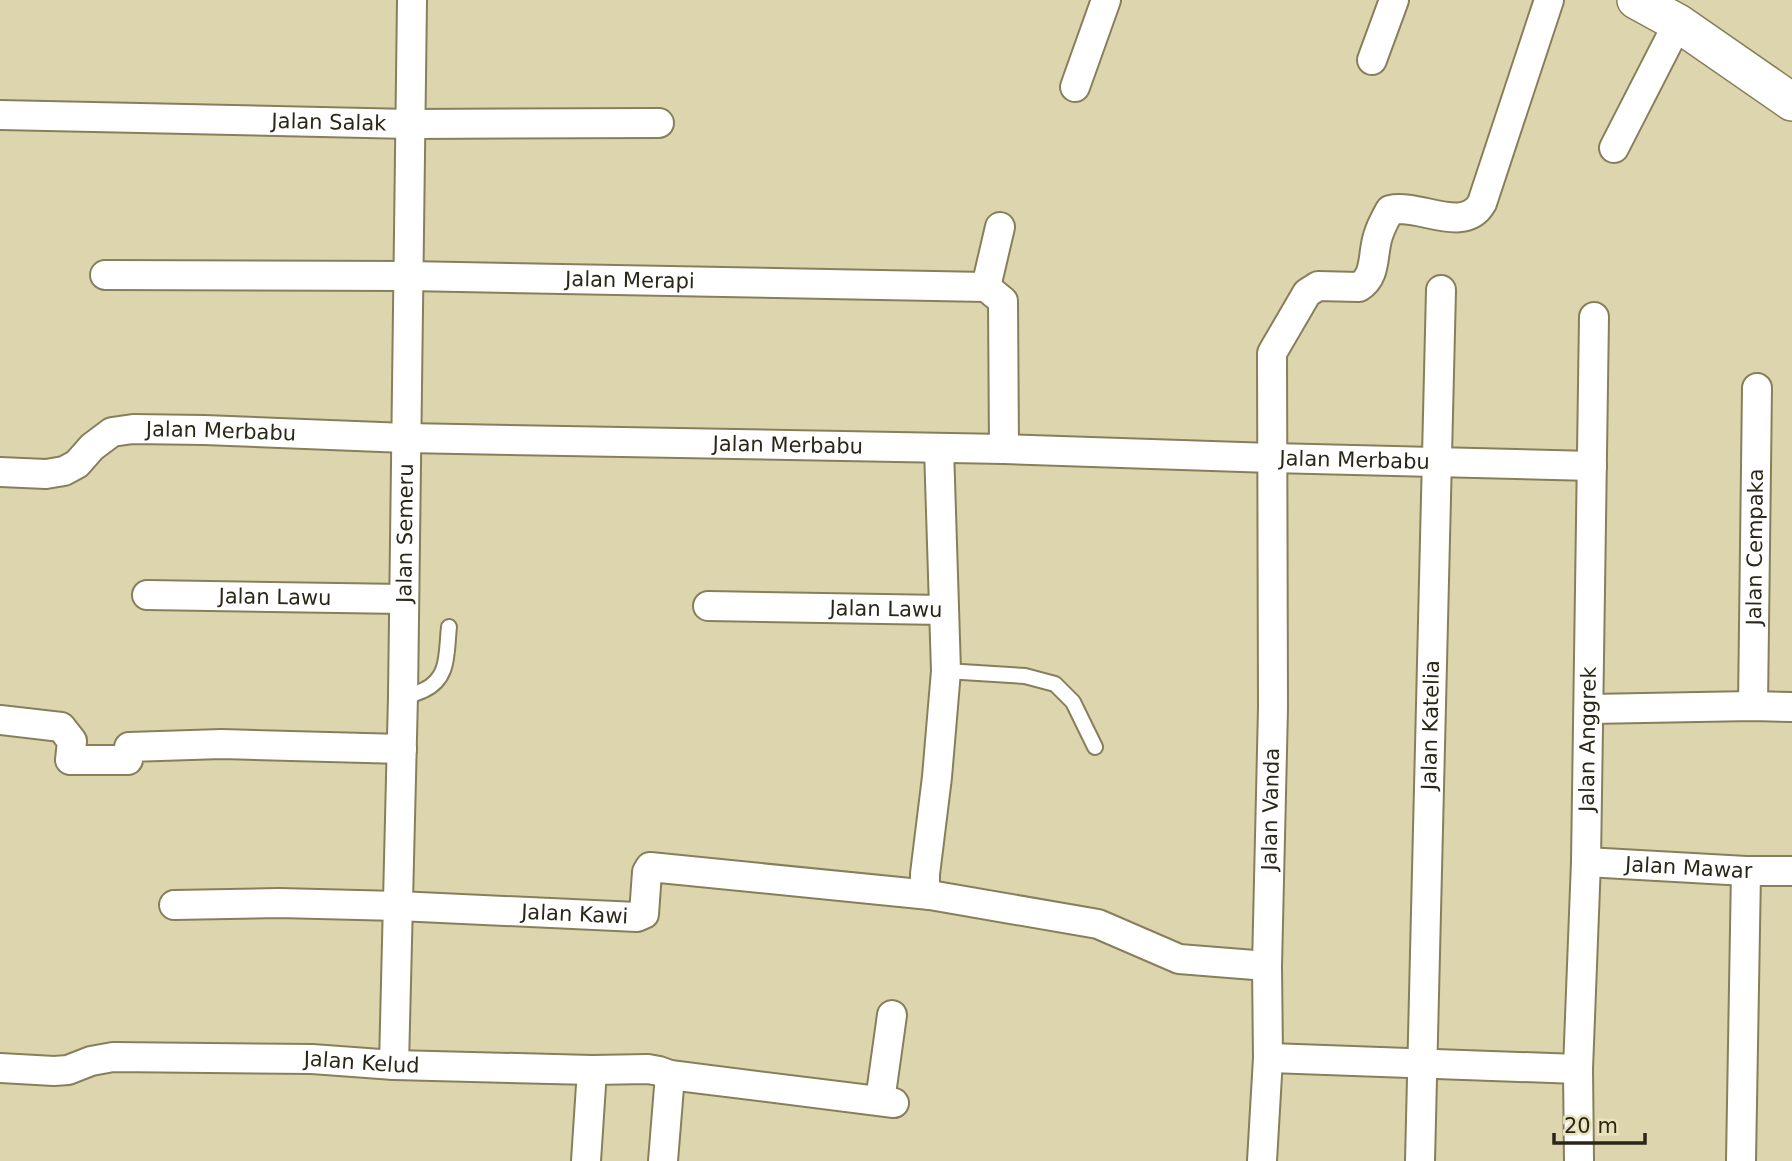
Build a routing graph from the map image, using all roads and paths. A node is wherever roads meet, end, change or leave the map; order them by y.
1 (412, 0) edge
2 (1106, 0) edge
3 (1394, 0) edge
4 (1549, 0) edge
5 (1636, 0) edge
6 (1678, 23) junction
7 (1372, 60) dead end
8 (1075, 87) dead end
9 (1792, 102) edge
10 (0, 115) edge
11 (659, 123) dead end
12 (410, 124) junction
13 (1614, 148) dead end
14 (1000, 227) dead end
15 (105, 275) dead end
16 (408, 276) junction
17 (986, 288) junction
18 (1441, 290) dead end
19 (1594, 317) dead end
20 (1757, 388) dead end
21 (406, 438) junction
22 (939, 448) junction
23 (1004, 449) junction
24 (1272, 458) junction
25 (1436, 461) junction
26 (1592, 466) junction
27 (0, 472) edge
28 (147, 595) dead end
29 (404, 599) junction
30 (708, 606) dead end
31 (944, 610) junction
32 (449, 627) dead end
33 (946, 671) junction
34 (403, 696) junction
35 (1752, 706) junction
36 (1792, 707) edge
37 (1589, 709) junction
38 (0, 720) edge
39 (1095, 747) dead end
40 (402, 749) junction
41 (1586, 862) junction
42 (1746, 871) junction
43 (1792, 871) edge
44 (930, 895) junction
45 (174, 905) dead end
46 (398, 906) junction
47 (1267, 966) junction
48 (892, 1015) dead end
49 (1268, 1059) junction
50 (1422, 1064) junction
51 (394, 1065) junction
52 (0, 1068) edge
53 (1577, 1069) junction
54 (592, 1070) junction
55 (670, 1075) junction
56 (586, 1161) edge
57 (663, 1161) edge
58 (1262, 1161) edge
59 (1420, 1161) edge
60 (1579, 1161) edge
61 (1741, 1161) edge

1 - 12 street, Jalan Semeru
2 - 8 street
3 - 7 street
4 - 24 street, Jalan Vanda
5 - 6 street
6 - 9 street
6 - 13 street
10 - 12 street, Jalan Salak
11 - 12 street, Jalan Salak
12 - 16 street, Jalan Semeru
14 - 17 street
15 - 16 street, Jalan Merapi
16 - 17 street, Jalan Merapi
16 - 21 street, Jalan Semeru
17 - 23 street
18 - 25 street, Jalan Katelia
19 - 26 street, Jalan Anggrek
20 - 35 street, Jalan Cempaka
21 - 22 street, Jalan Merbabu
21 - 27 street, Jalan Merbabu
21 - 29 street, Jalan Semeru
22 - 23 street, Jalan Merbabu
22 - 31 street, Jalan Lawu
23 - 24 street, Jalan Merbabu
24 - 25 street, Jalan Merbabu
24 - 47 street, Jalan Vanda
25 - 26 street, Jalan Merbabu
25 - 50 street, Jalan Katelia
26 - 37 street, Jalan Anggrek
28 - 29 street, Jalan Lawu
29 - 34 street, Jalan Semeru
30 - 31 street, Jalan Lawu
31 - 33 street
32 - 34 lane
33 - 39 lane
33 - 44 street
34 - 40 street, Jalan Semeru
35 - 36 street
35 - 37 street
37 - 41 street, Jalan Anggrek
38 - 40 street
40 - 46 street, Jalan Semeru
41 - 42 street, Jalan Mawar
41 - 53 street, Jalan Anggrek
42 - 43 street, Jalan Mawar
42 - 61 street
44 - 46 street, Jalan Kawi
44 - 47 street
45 - 46 street, Jalan Kawi
46 - 51 street, Jalan Semeru
47 - 49 street, Jalan Vanda
48 - 55 street, Jalan Kelud
49 - 50 street
49 - 58 street, Jalan Vanda
50 - 53 street
50 - 59 street, Jalan Katelia
51 - 52 street, Jalan Kelud
51 - 54 street, Jalan Kelud
53 - 60 street, Jalan Anggrek
54 - 55 street, Jalan Kelud
54 - 56 street
55 - 57 street

